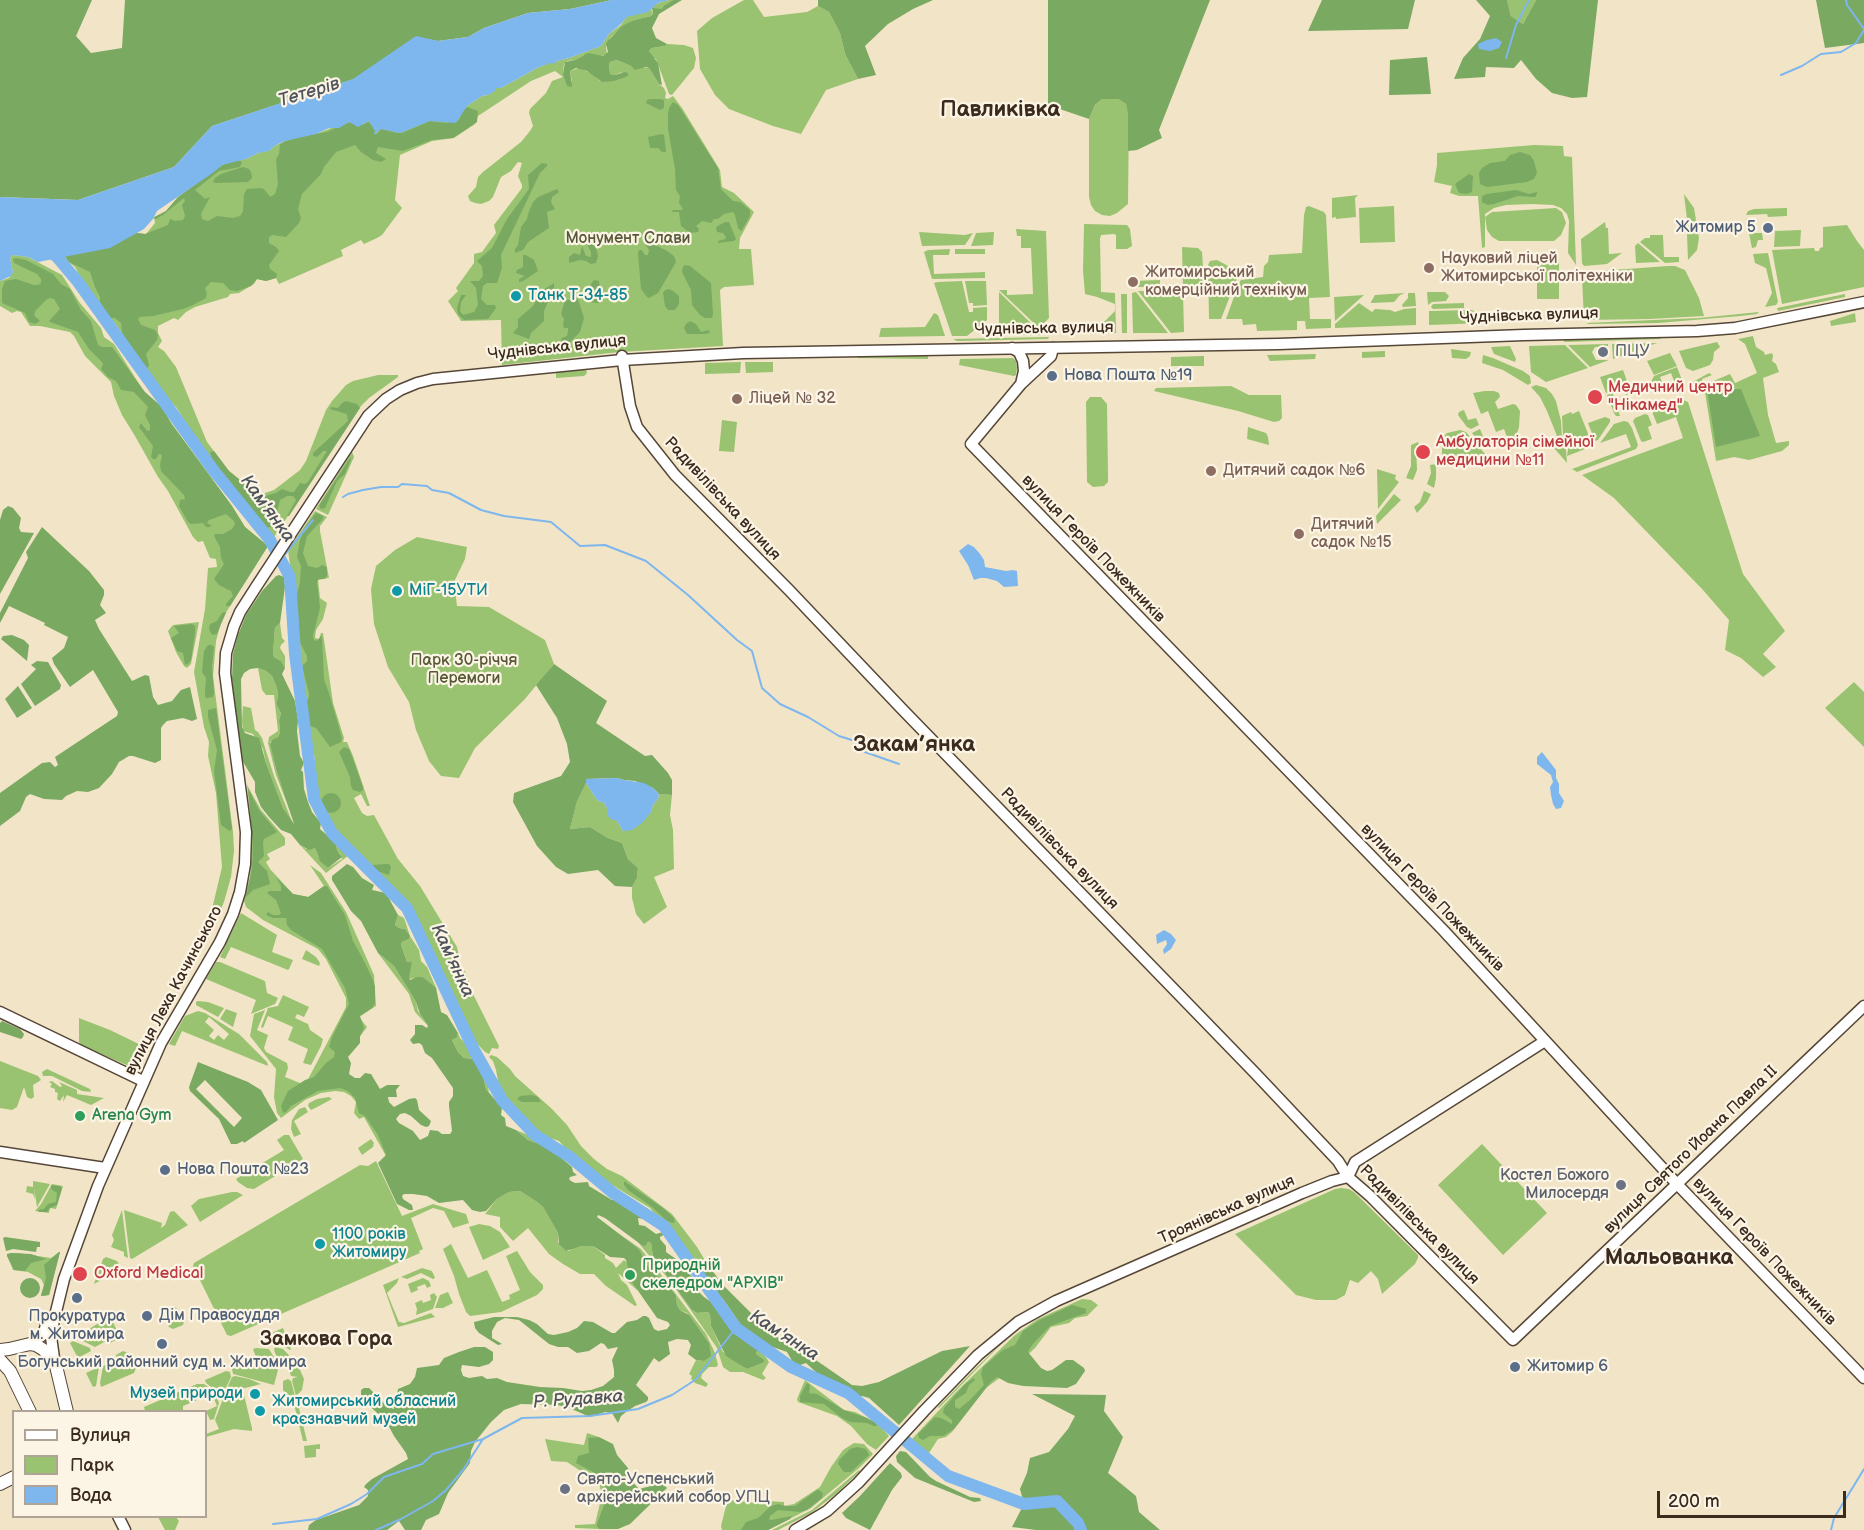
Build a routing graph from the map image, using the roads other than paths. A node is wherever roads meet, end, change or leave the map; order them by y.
1 (1864, 300) edge
2 (1012, 348) junction
3 (1053, 348) junction
4 (622, 358) junction
5 (1021, 384) junction
6 (254, 586) joint
7 (1864, 1006) edge
8 (0, 1012) edge
9 (1545, 1041) junction
10 (141, 1080) junction
11 (0, 1152) edge
12 (104, 1167) junction
13 (1348, 1177) junction
14 (1677, 1184) junction
15 (1513, 1340) joint
16 (28, 1345) junction
17 (0, 1350) edge
18 (0, 1360) edge
19 (56, 1366) junction
20 (1864, 1378) edge
21 (14, 1379) junction
22 (29, 1410) edge
23 (67, 1410) edge
24 (795, 1530) edge

1 - 3 street, Чуднівська вулиця
1 - 4 street, Чуднівська вулиця
2 - 3 street, Чуднівська вулиця
2 - 4 street, Чуднівська вулиця
2 - 5 street
3 - 5 street
4 - 6 street, Чуднівська вулиця
4 - 13 street, Радивілівська вулиця
5 - 9 street, вулиця Героїв Пожежників
6 - 10 street, вулиця Леха Качинського
7 - 14 street, вулиця Святого Йоана Павла II
8 - 10 street
9 - 13 street
9 - 14 street, вулиця Героїв Пожежників
10 - 12 street, вулиця Леха Качинського
11 - 12 street
12 - 16 street, вулиця Леха Качинського
12 - 19 street, вулиця Леха Качинського
13 - 15 street, Радивілівська вулиця
13 - 24 street, Троянівська вулиця
14 - 15 street, вулиця Святого Йоана Павла II
14 - 20 street, вулиця Героїв Пожежників
16 - 17 highway
16 - 19 highway
16 - 21 highway
18 - 21 highway
19 - 23 highway
21 - 22 highway

